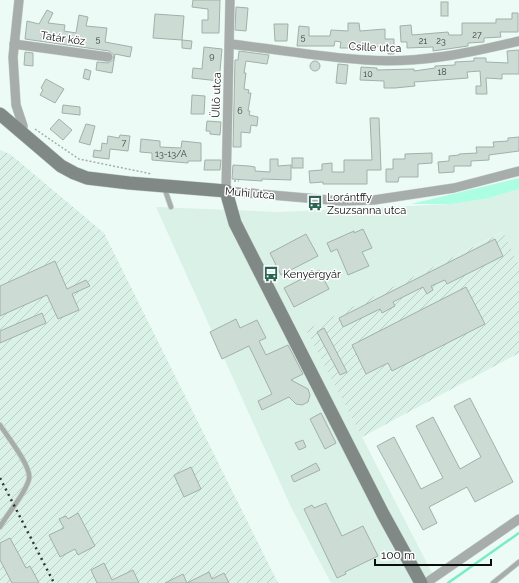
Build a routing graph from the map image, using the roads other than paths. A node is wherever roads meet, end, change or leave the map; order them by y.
1 (19, 0) edge
2 (230, 0) edge
3 (519, 41) edge
4 (14, 44) junction
5 (230, 44) junction
6 (108, 57) dead end
7 (0, 114) edge
8 (22, 133) junction
9 (519, 171) edge
10 (164, 186) junction
11 (226, 191) junction
12 (171, 207) dead end
13 (0, 425) edge
14 (519, 519) edge
15 (0, 527) edge
16 (519, 562) edge
17 (421, 583) edge
18 (426, 583) edge
19 (493, 583) edge

1 - 4 street
2 - 5 street, Üllő utca
3 - 5 street, Csille utca
4 - 6 street, Tatár köz
4 - 8 street
5 - 11 street, Üllő utca
7 - 8 main road, Muhi utca
8 - 10 main road, Muhi utca
9 - 11 street, Muhi utca
10 - 11 main road, Muhi utca
10 - 12 lane
11 - 17 main road
13 - 15 lane
14 - 18 street
16 - 19 lane

